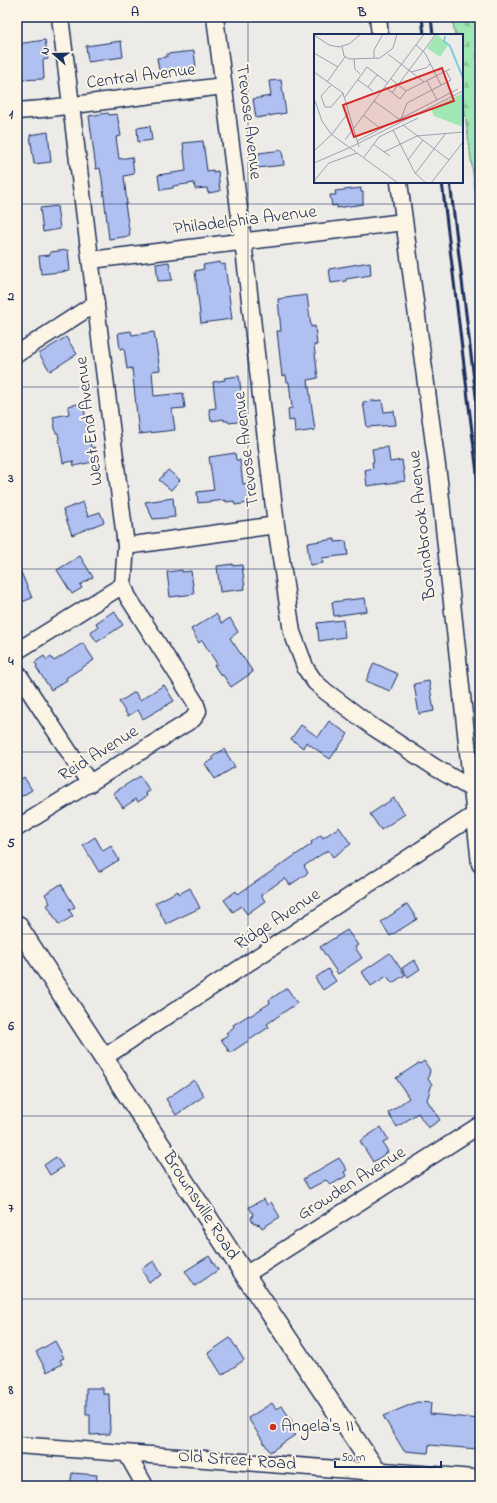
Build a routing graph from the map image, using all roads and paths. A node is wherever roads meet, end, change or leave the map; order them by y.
1 (60, 17) edge
2 (215, 17) edge
3 (378, 17) edge
4 (380, 34) edge
5 (223, 86) junction
6 (71, 106) junction
7 (17, 111) edge
8 (399, 183) edge
9 (404, 222) junction
10 (243, 241) junction
11 (91, 260) junction
12 (96, 303) junction
13 (17, 354) edge
14 (276, 525) junction
15 (126, 546) junction
16 (123, 585) junction
17 (17, 651) edge
18 (17, 672) edge
19 (90, 784) junction
20 (472, 789) junction
21 (474, 815) junction
22 (17, 828) edge
23 (480, 864) edge
24 (17, 925) edge
25 (103, 1058) junction
26 (480, 1125) edge
27 (245, 1275) junction
28 (17, 1445) edge
29 (128, 1454) junction
30 (381, 1479) edge
31 (480, 1480) edge
32 (144, 1486) edge

1 - 6 street, West End Avenue
2 - 5 street, Trevose Avenue
3 - 4 street
5 - 6 street, Central Avenue
5 - 10 street, Trevose Avenue
6 - 7 street, Central Avenue
6 - 11 street, West End Avenue
8 - 9 street, Boundbrook Avenue
9 - 10 street, Philadelphia Avenue
9 - 20 street, Boundbrook Avenue
10 - 11 street, Philadelphia Avenue
10 - 14 street, Trevose Avenue
11 - 12 street, West End Avenue
12 - 13 street
12 - 15 street, West End Avenue
14 - 15 street
14 - 20 street, Trevose Avenue
15 - 16 street, West End Avenue
16 - 17 street
16 - 19 street, Reid Avenue
18 - 19 street
19 - 22 street, Reid Avenue
20 - 21 street, Boundbrook Avenue
21 - 23 street, Boundbrook Avenue
21 - 25 street, Ridge Avenue
24 - 25 street, Brownsville Road
25 - 27 street, Brownsville Road
26 - 27 street, Growden Avenue
27 - 30 street, Brownsville Road
28 - 29 street, Old Street Road
29 - 30 street, Old Street Road
29 - 32 street
30 - 31 street, Old Street Road

